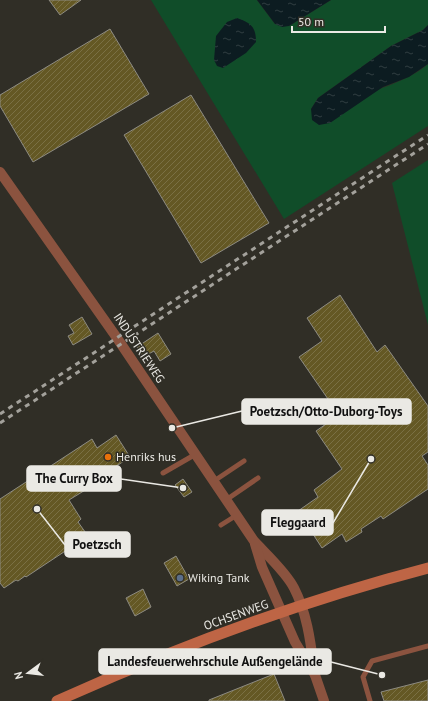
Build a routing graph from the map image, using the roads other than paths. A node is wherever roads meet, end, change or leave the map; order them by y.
1 (0, 172) edge
2 (196, 454) junction
3 (244, 460) dead end
4 (163, 473) dead end
5 (258, 478) dead end
6 (214, 481) junction
7 (226, 500) junction
8 (237, 515) junction
9 (221, 525) dead end
10 (254, 541) junction
11 (428, 568) edge
12 (301, 606) junction
13 (283, 612) junction
14 (428, 646) edge
15 (315, 675) junction
16 (57, 701) edge
17 (324, 701) edge
18 (370, 701) edge

1 - 2 street, INDUSTRIEWEG
2 - 4 lane
2 - 6 street, INDUSTRIEWEG
3 - 6 lane
5 - 7 lane
6 - 7 street, INDUSTRIEWEG
7 - 8 street, INDUSTRIEWEG
8 - 9 lane
8 - 10 street, INDUSTRIEWEG
10 - 12 street, INDUSTRIEWEG
10 - 13 street, INDUSTRIEWEG
11 - 12 main road, OCHSENWEG
12 - 13 main road, OCHSENWEG
12 - 15 street, INDUSTRIEWEG
13 - 15 street, INDUSTRIEWEG
13 - 16 main road, OCHSENWEG
14 - 18 lane
15 - 17 street

